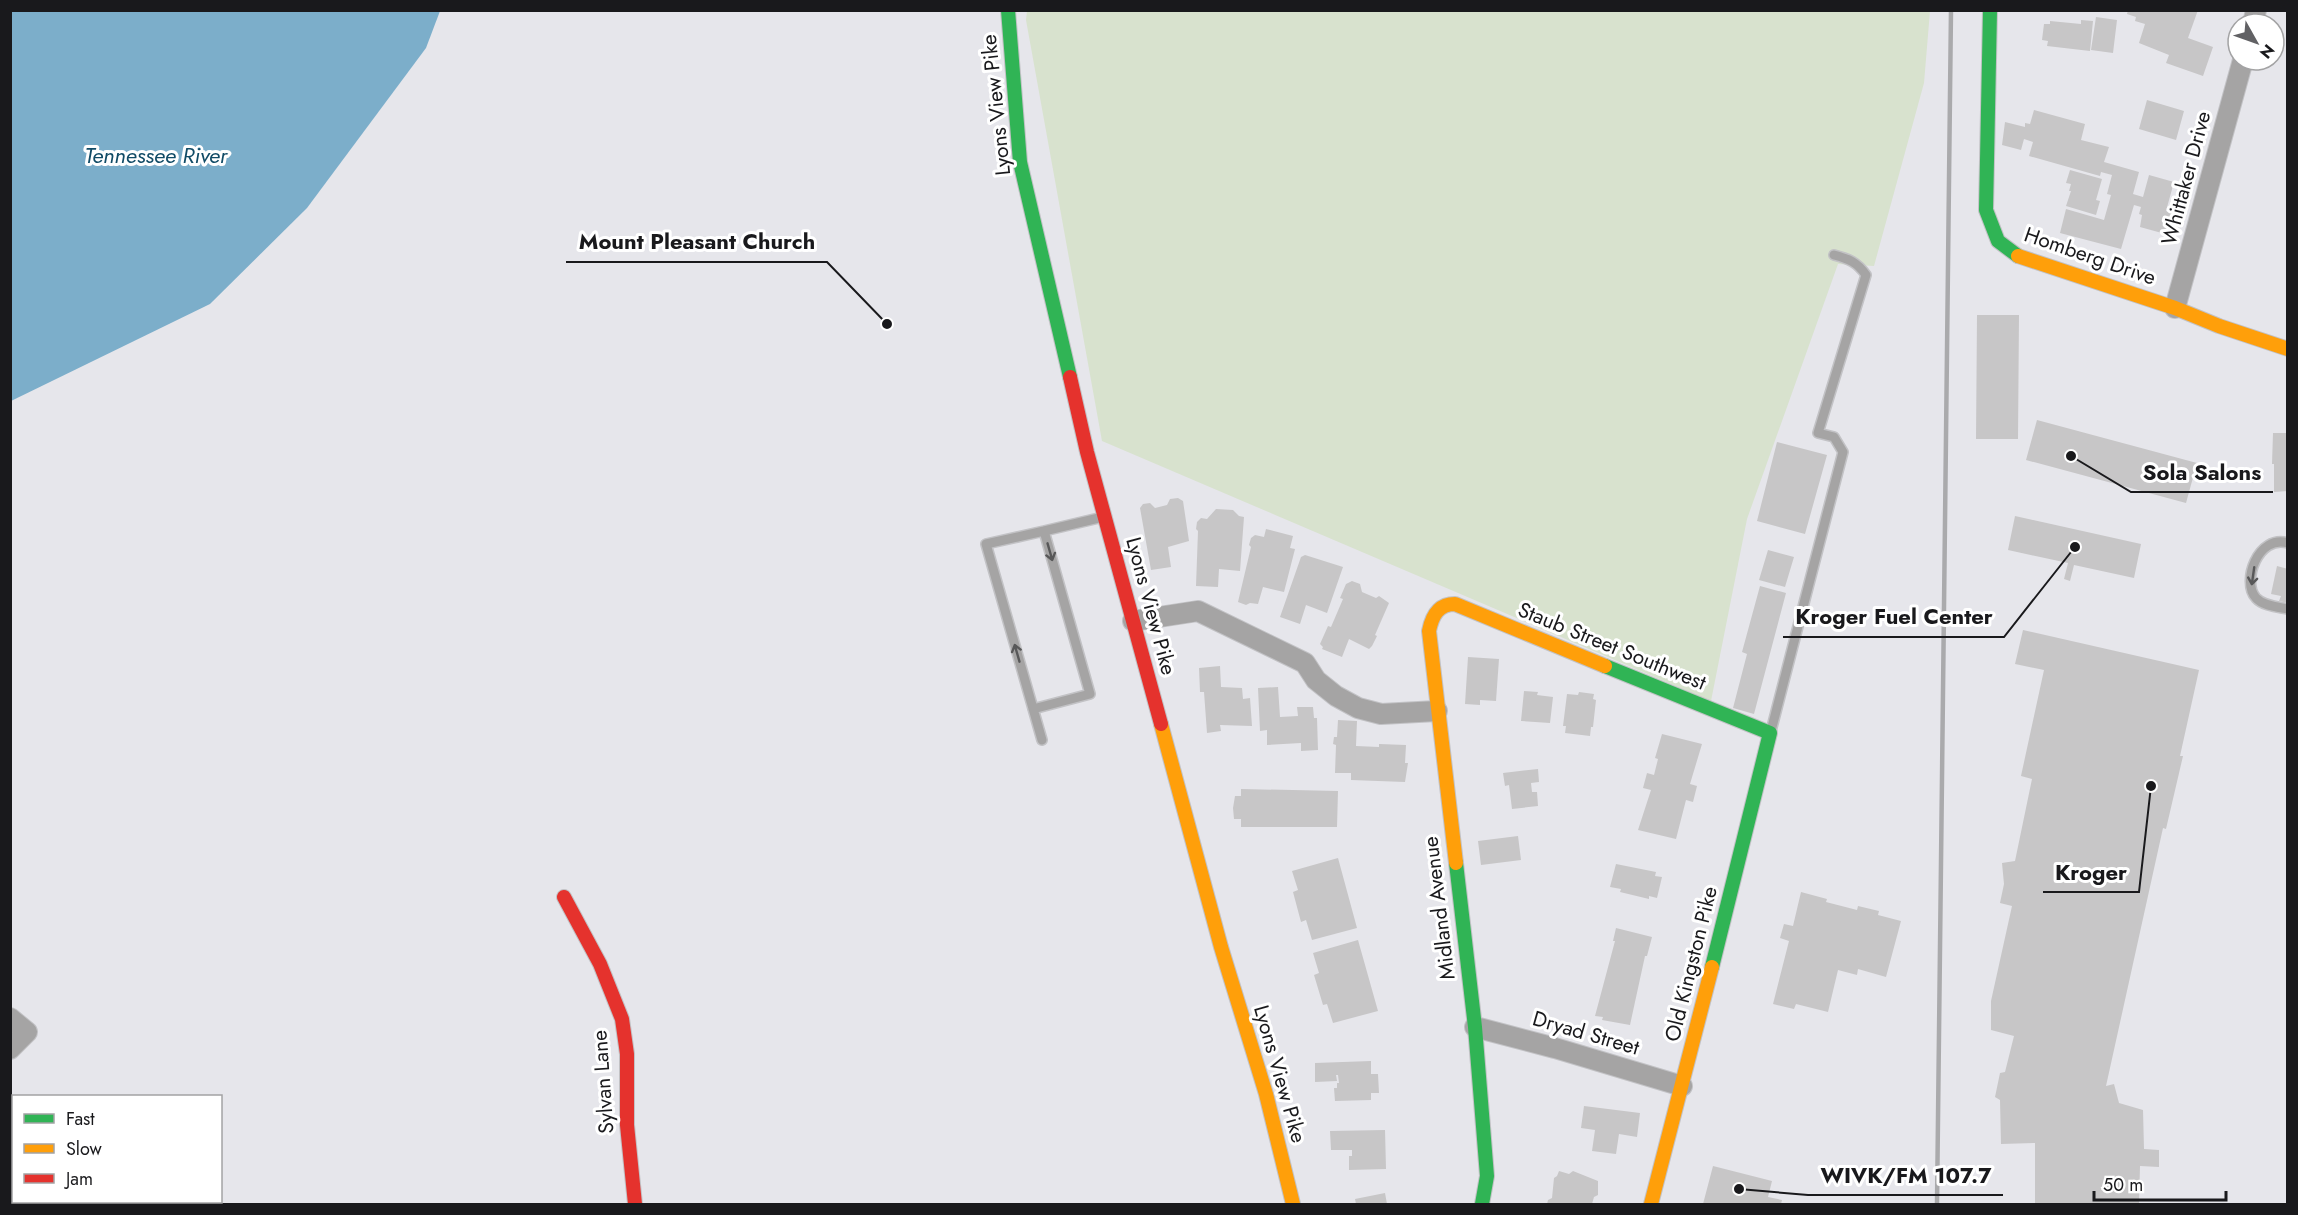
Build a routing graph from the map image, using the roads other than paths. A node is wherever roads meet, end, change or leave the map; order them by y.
1 (1008, 10) edge
2 (1990, 10) edge
3 (2240, 72) edge
4 (1834, 255) dead end
5 (2175, 308) junction
6 (2288, 349) edge
7 (1105, 516) junction
8 (1044, 531) junction
9 (2288, 543) edge
10 (1437, 609) joint
11 (2288, 609) edge
12 (1133, 621) junction
13 (1033, 709) junction
14 (1437, 711) junction
15 (1770, 733) junction
16 (1042, 740) dead end
17 (564, 897) dead end
18 (10, 1018) edge
19 (1475, 1027) junction
20 (10, 1049) edge
21 (1682, 1086) junction
22 (635, 1204) edge
23 (1293, 1204) edge
24 (1482, 1204) edge
25 (1651, 1204) edge

1 - 7 street, Lyons View Pike
2 - 5 street, Homberg Drive
3 - 5 street, Whittaker Drive
4 - 15 lane
5 - 6 street, Homberg Drive
7 - 8 lane
7 - 12 street, Lyons View Pike
8 -> 13 lane
13 -> 8 lane
9 -> 11 lane
10 - 14 street, Midland Avenue
10 - 15 street, Staub Street Southwest
12 - 14 street
12 - 23 street, Lyons View Pike
13 - 16 lane
14 - 19 street, Midland Avenue
15 - 21 street, Old Kingston Pike
17 - 22 street, Sylvan Lane
18 - 20 street
19 - 21 street, Dryad Street
19 - 24 street, Midland Avenue
21 - 25 street, Old Kingston Pike

